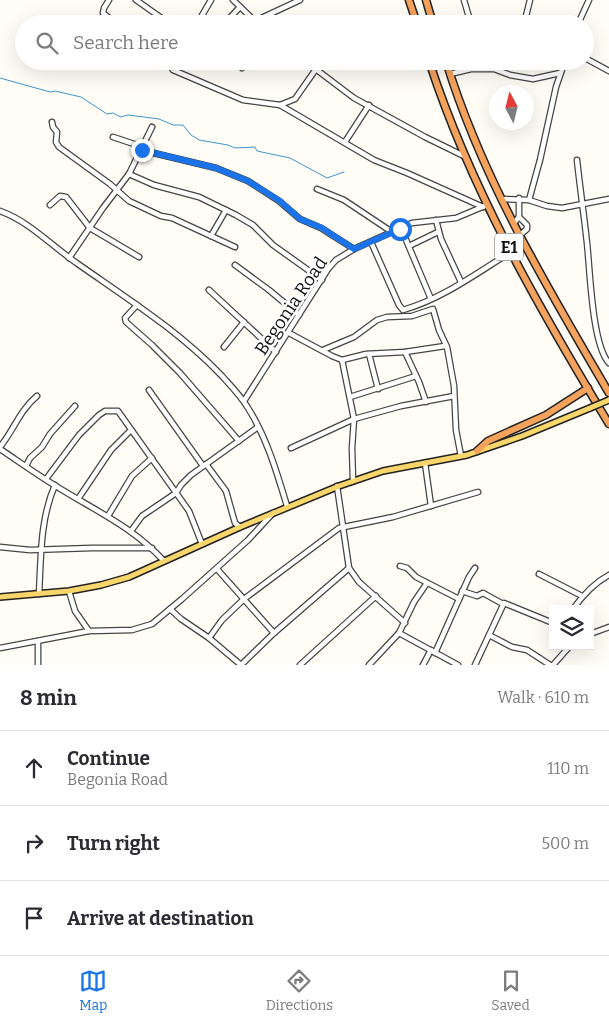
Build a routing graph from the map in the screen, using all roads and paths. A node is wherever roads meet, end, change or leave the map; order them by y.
1 (110, 0) edge
2 (136, 0) edge
3 (211, 0) edge
4 (233, 0) edge
5 (282, 0) edge
6 (300, 0) edge
7 (409, 0) edge
8 (426, 0) edge
9 (464, 0) edge
10 (530, 0) edge
11 (589, 0) edge
12 (240, 7) junction
13 (282, 8) junction
14 (106, 15) edge
15 (157, 15) edge
16 (202, 15) edge
17 (232, 15) edge
18 (249, 15) edge
19 (269, 15) edge
20 (414, 15) edge
21 (431, 15) edge
22 (468, 15) edge
23 (526, 15) edge
24 (582, 15) edge
25 (594, 63) edge
26 (173, 70) edge
27 (315, 70) edge
28 (317, 70) edge
29 (432, 70) edge
30 (449, 70) edge
31 (467, 70) edge
32 (496, 70) edge
33 (561, 70) edge
34 (609, 71) edge
35 (560, 73) junction
36 (450, 74) junction
37 (280, 105) junction
38 (369, 105) junction
39 (52, 122) dead end
40 (152, 127) dead end
41 (112, 137) dead end
42 (345, 142) junction
43 (142, 150) junction
44 (464, 156) junction
45 (576, 160) dead end
46 (129, 174) junction
47 (117, 189) junction
48 (317, 189) dead end
49 (501, 198) junction
50 (519, 198) junction
51 (609, 199) edge
52 (529, 200) junction
53 (583, 204) junction
54 (50, 205) dead end
55 (485, 206) junction
56 (226, 210) junction
57 (0, 211) edge
58 (519, 217) junction
59 (436, 220) junction
60 (514, 223) junction
61 (90, 228) junction
62 (401, 228) junction
63 (392, 232) junction
64 (438, 232) junction
65 (520, 235) junction
66 (211, 236) junction
67 (371, 242) junction
68 (409, 246) junction
69 (235, 247) dead end
70 (354, 249) junction
71 (511, 252) junction
72 (139, 257) dead end
73 (69, 258) junction
74 (235, 265) dead end
75 (322, 280) junction
76 (462, 282) junction
77 (209, 290) dead end
78 (431, 299) junction
79 (137, 305) junction
80 (298, 315) junction
81 (244, 322) junction
82 (289, 333) junction
83 (445, 346) junction
84 (224, 347) dead end
85 (323, 350) junction
86 (276, 352) junction
87 (406, 352) junction
88 (369, 354) junction
89 (342, 360) junction
90 (609, 363) edge
91 (416, 376) junction
92 (607, 385) edge
93 (588, 388) junction
94 (378, 389) junction
95 (149, 390) dead end
96 (609, 393) edge
97 (37, 396) dead end
98 (454, 396) junction
99 (350, 397) junction
100 (609, 400) edge
101 (244, 401) junction
102 (426, 402) junction
103 (75, 406) dead end
104 (354, 419) junction
105 (609, 424) edge
106 (258, 427) junction
107 (131, 430) junction
108 (238, 441) junction
109 (0, 448) edge
110 (292, 448) dead end
111 (477, 451) junction
112 (461, 456) junction
113 (152, 458) junction
114 (425, 463) junction
115 (26, 466) junction
116 (205, 466) junction
117 (46, 479) junction
118 (353, 480) junction
119 (54, 485) junction
120 (337, 486) junction
121 (478, 492) dead end
122 (176, 493) junction
123 (78, 500) junction
124 (287, 506) junction
125 (431, 506) junction
126 (275, 512) junction
127 (108, 516) junction
128 (344, 526) junction
129 (240, 527) junction
130 (131, 531) junction
131 (202, 544) junction
132 (0, 547) edge
133 (152, 548) junction
134 (42, 549) junction
135 (164, 561) junction
136 (400, 566) dead end
137 (350, 568) junction
138 (475, 568) dead end
139 (217, 569) junction
140 (538, 574) dead end
141 (609, 575) edge
142 (427, 583) junction
143 (69, 591) junction
144 (462, 591) junction
145 (39, 594) junction
146 (0, 596) edge
147 (376, 596) junction
148 (582, 596) junction
149 (244, 599) junction
150 (459, 599) junction
151 (503, 604) junction
152 (576, 605) edge
153 (170, 610) junction
154 (549, 620) edge
155 (405, 623) junction
156 (609, 628) edge
157 (89, 631) junction
158 (274, 633) junction
159 (399, 633) junction
160 (594, 633) edge
161 (489, 635) junction
162 (210, 638) junction
163 (38, 641) junction
164 (0, 648) edge
165 (566, 650) edge
166 (433, 652) junction
167 (239, 664) edge
168 (302, 664) edge
169 (38, 665) edge
170 (369, 665) edge
171 (423, 665) edge
172 (458, 665) edge
173 (475, 665) edge
174 (552, 665) edge

1 - 14 street
2 - 15 street
3 - 16 street
4 - 12 street
5 - 13 street
6 - 13 street
7 - 20 highway
8 - 21 highway
9 - 22 street
10 - 23 street
11 - 24 street
12 - 17 street
12 - 18 street
13 - 19 street
25 - 34 street
26 - 37 street
27 - 37 street
28 - 38 street
29 - 44 highway, E1
30 - 36 highway, E1
31 - 36 street
32 - 35 street
33 - 35 street
35 - 52 street
36 - 49 highway, E1
37 - 42 street
38 - 42 street
38 - 44 street
39 - 47 street
40 - 43 street
41 - 43 street
42 - 55 street
43 - 46 street
43 - 70 street
44 - 55 highway, E1
45 - 53 street
46 - 47 street
46 - 56 street
47 - 61 street
47 - 66 street
48 - 63 street
49 - 50 street
49 - 60 highway, E1
50 - 52 street
50 - 58 street
51 - 53 street
52 - 53 street
53 - 90 street
54 - 61 street
55 - 59 street, Begonia Road
55 - 71 highway, E1
56 - 66 street
56 - 75 street
57 - 73 street
58 - 60 street
58 - 65 street
59 - 62 street, Begonia Road
59 - 64 street
60 - 65 highway, E1
61 - 72 street
61 - 73 street
62 - 63 street, Begonia Road
62 - 68 street
63 - 67 street, Begonia Road
64 - 68 street
64 - 76 street
65 - 92 highway, E1
66 - 69 street
67 - 70 street, Begonia Road
67 - 78 street
68 - 78 street
70 - 75 street, Begonia Road
71 - 76 street
71 - 93 highway, E1
73 - 79 street
74 - 80 street
75 - 80 street, Begonia Road
76 - 78 street
77 - 81 street
79 - 101 street
79 - 108 street
80 - 82 street, Begonia Road
81 - 84 street
81 - 86 street
82 - 85 street
82 - 86 street, Begonia Road
83 - 85 street
83 - 87 street
83 - 98 street
85 - 89 street
86 - 101 street, Begonia Road
87 - 88 street
87 - 91 street
88 - 89 street
88 - 94 street
89 - 99 street
91 - 94 street
91 - 102 street
92 - 96 highway, E1
93 - 105 highway, E1
93 - 111 highway
94 - 99 street
95 - 116 street
97 - 109 street
98 - 102 street
98 - 112 street
99 - 104 street
100 - 111 main road, bridge
101 - 106 street
102 - 104 street
103 - 115 street
104 - 110 street
104 - 118 street
106 - 108 street
106 - 124 street
107 - 113 street
107 - 117 street
107 - 123 street
108 - 116 street
109 - 115 street
111 - 112 main road
112 - 114 main road
113 - 122 street
113 - 127 street
114 - 118 main road
114 - 125 street
115 - 117 street
116 - 122 street
116 - 129 street
117 - 119 street
118 - 120 main road
119 - 123 street
119 - 134 street
120 - 124 main road
120 - 128 street
121 - 125 street
122 - 130 street
122 - 131 street
123 - 127 street
124 - 126 main road
125 - 128 street
126 - 129 main road
126 - 139 street
127 - 130 street
128 - 137 street
128 - 149 street
129 - 131 main road
130 - 133 street
131 - 135 main road
132 - 134 street
133 - 134 street
133 - 135 street
134 - 145 street
135 - 143 main road
136 - 142 street
137 - 147 street
137 - 158 street
138 - 144 street
139 - 149 street
139 - 153 street
140 - 148 street
141 - 148 street
142 - 150 street
142 - 155 street
143 - 145 main road
143 - 157 street
144 - 150 street
144 - 151 street
145 - 146 main road
147 - 155 street
147 - 168 street
148 - 152 street
149 - 158 street
149 - 162 street
150 - 166 street
151 - 154 street
151 - 161 street
153 - 157 street
153 - 162 street
155 - 159 street
156 - 160 street
157 - 163 street
158 - 167 street
159 - 166 street
159 - 170 street
161 - 173 street
161 - 174 street
162 - 167 street
163 - 164 street
163 - 169 street
165 - 174 street
166 - 171 street
166 - 172 street

